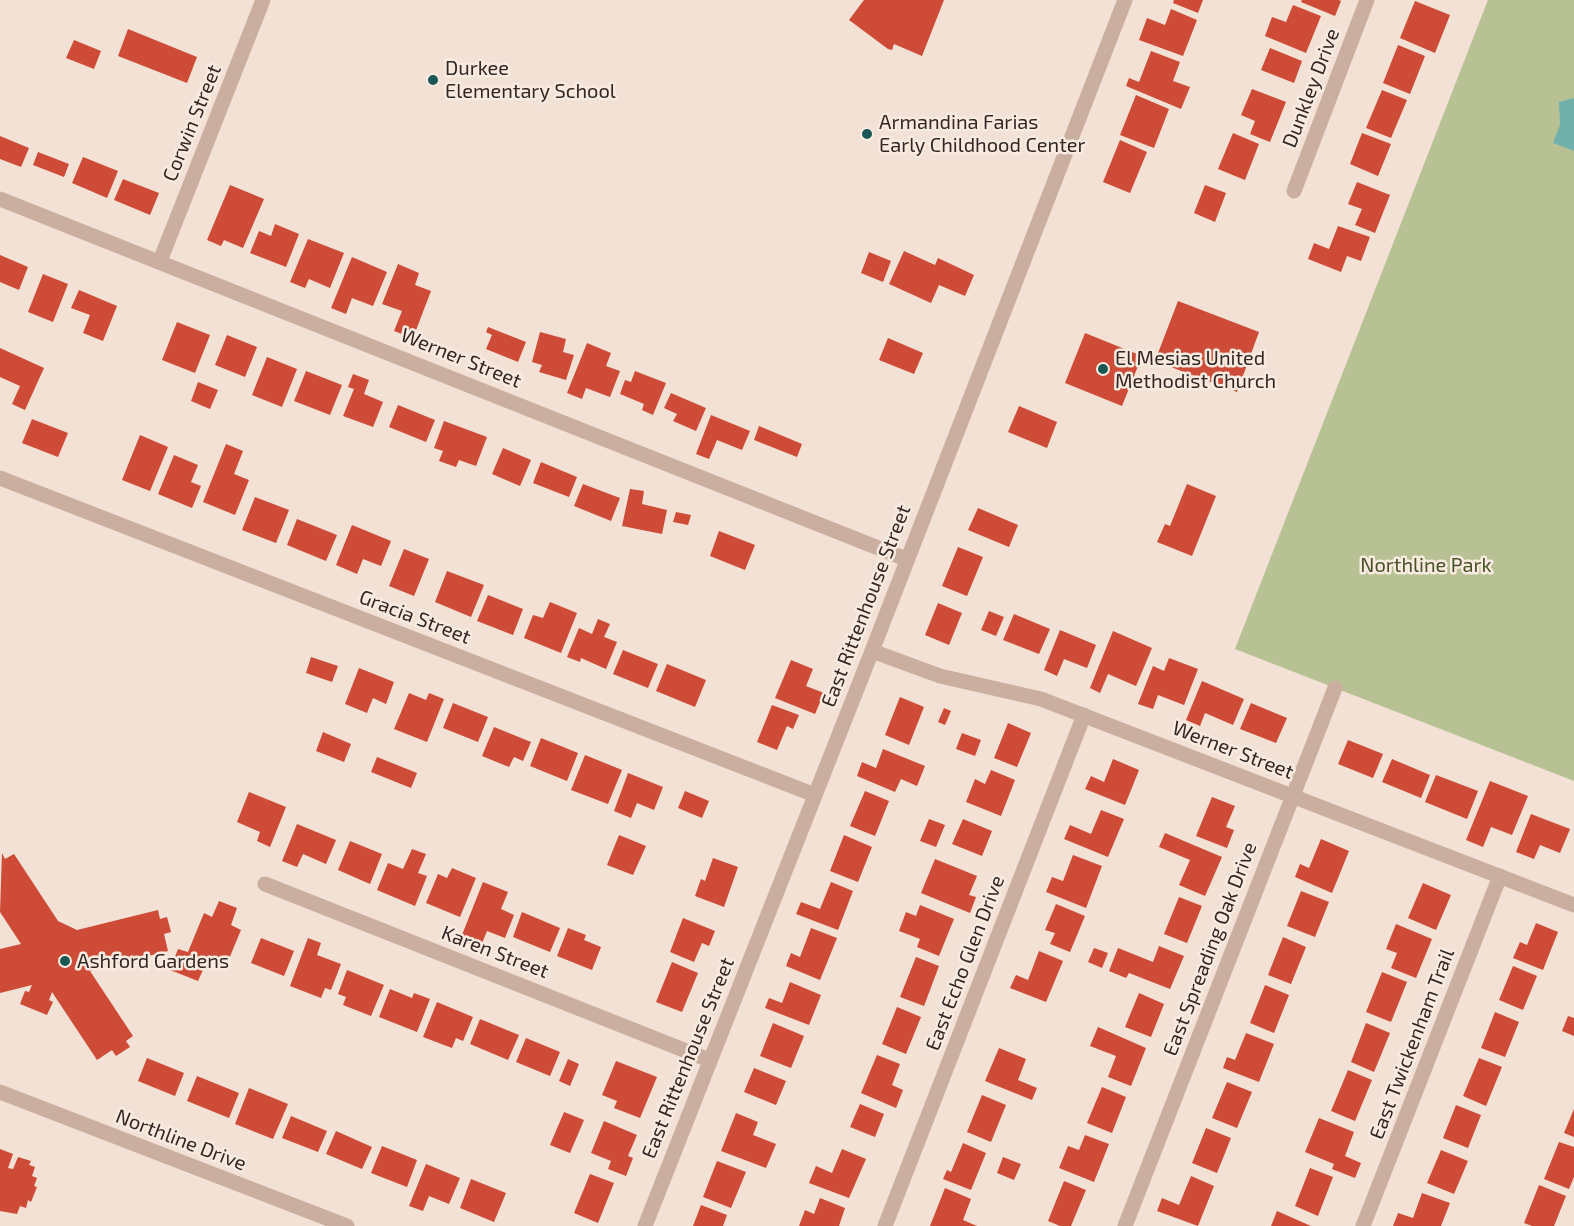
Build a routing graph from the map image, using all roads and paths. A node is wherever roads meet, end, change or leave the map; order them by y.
1 (263, 0) edge
2 (1125, 0) edge
3 (1367, 0) edge
4 (1294, 191) dead end
5 (0, 199) edge
6 (160, 261) junction
7 (0, 478) edge
8 (906, 559) junction
9 (872, 651) junction
10 (1335, 687) dead end
11 (1084, 715) junction
12 (815, 795) junction
13 (1293, 796) junction
14 (1500, 876) junction
15 (265, 884) dead end
16 (1574, 905) edge
17 (709, 1060) junction
18 (0, 1092) edge
19 (347, 1226) edge
20 (645, 1226) edge
21 (885, 1226) edge
22 (1125, 1226) edge
23 (1363, 1226) edge

1 - 6 street, Corwin Street
2 - 8 street, East Rittenhouse Street
3 - 4 street, Dunkley Drive
5 - 6 street, Werner Street
6 - 8 street, Werner Street
7 - 12 street, Gracia Street
8 - 9 street, East Rittenhouse Street
9 - 11 street, Werner Street
9 - 12 street, East Rittenhouse Street
10 - 13 street, East Spreading Oak Drive
11 - 13 street, Werner Street
11 - 21 street, East Echo Glen Drive
12 - 17 street, East Rittenhouse Street
13 - 14 street, Werner Street
13 - 22 street, East Spreading Oak Drive
14 - 16 street, Werner Street
14 - 23 street, East Twickenham Trail
15 - 17 street, Karen Street
17 - 20 street, East Rittenhouse Street
18 - 19 street, Northline Drive

